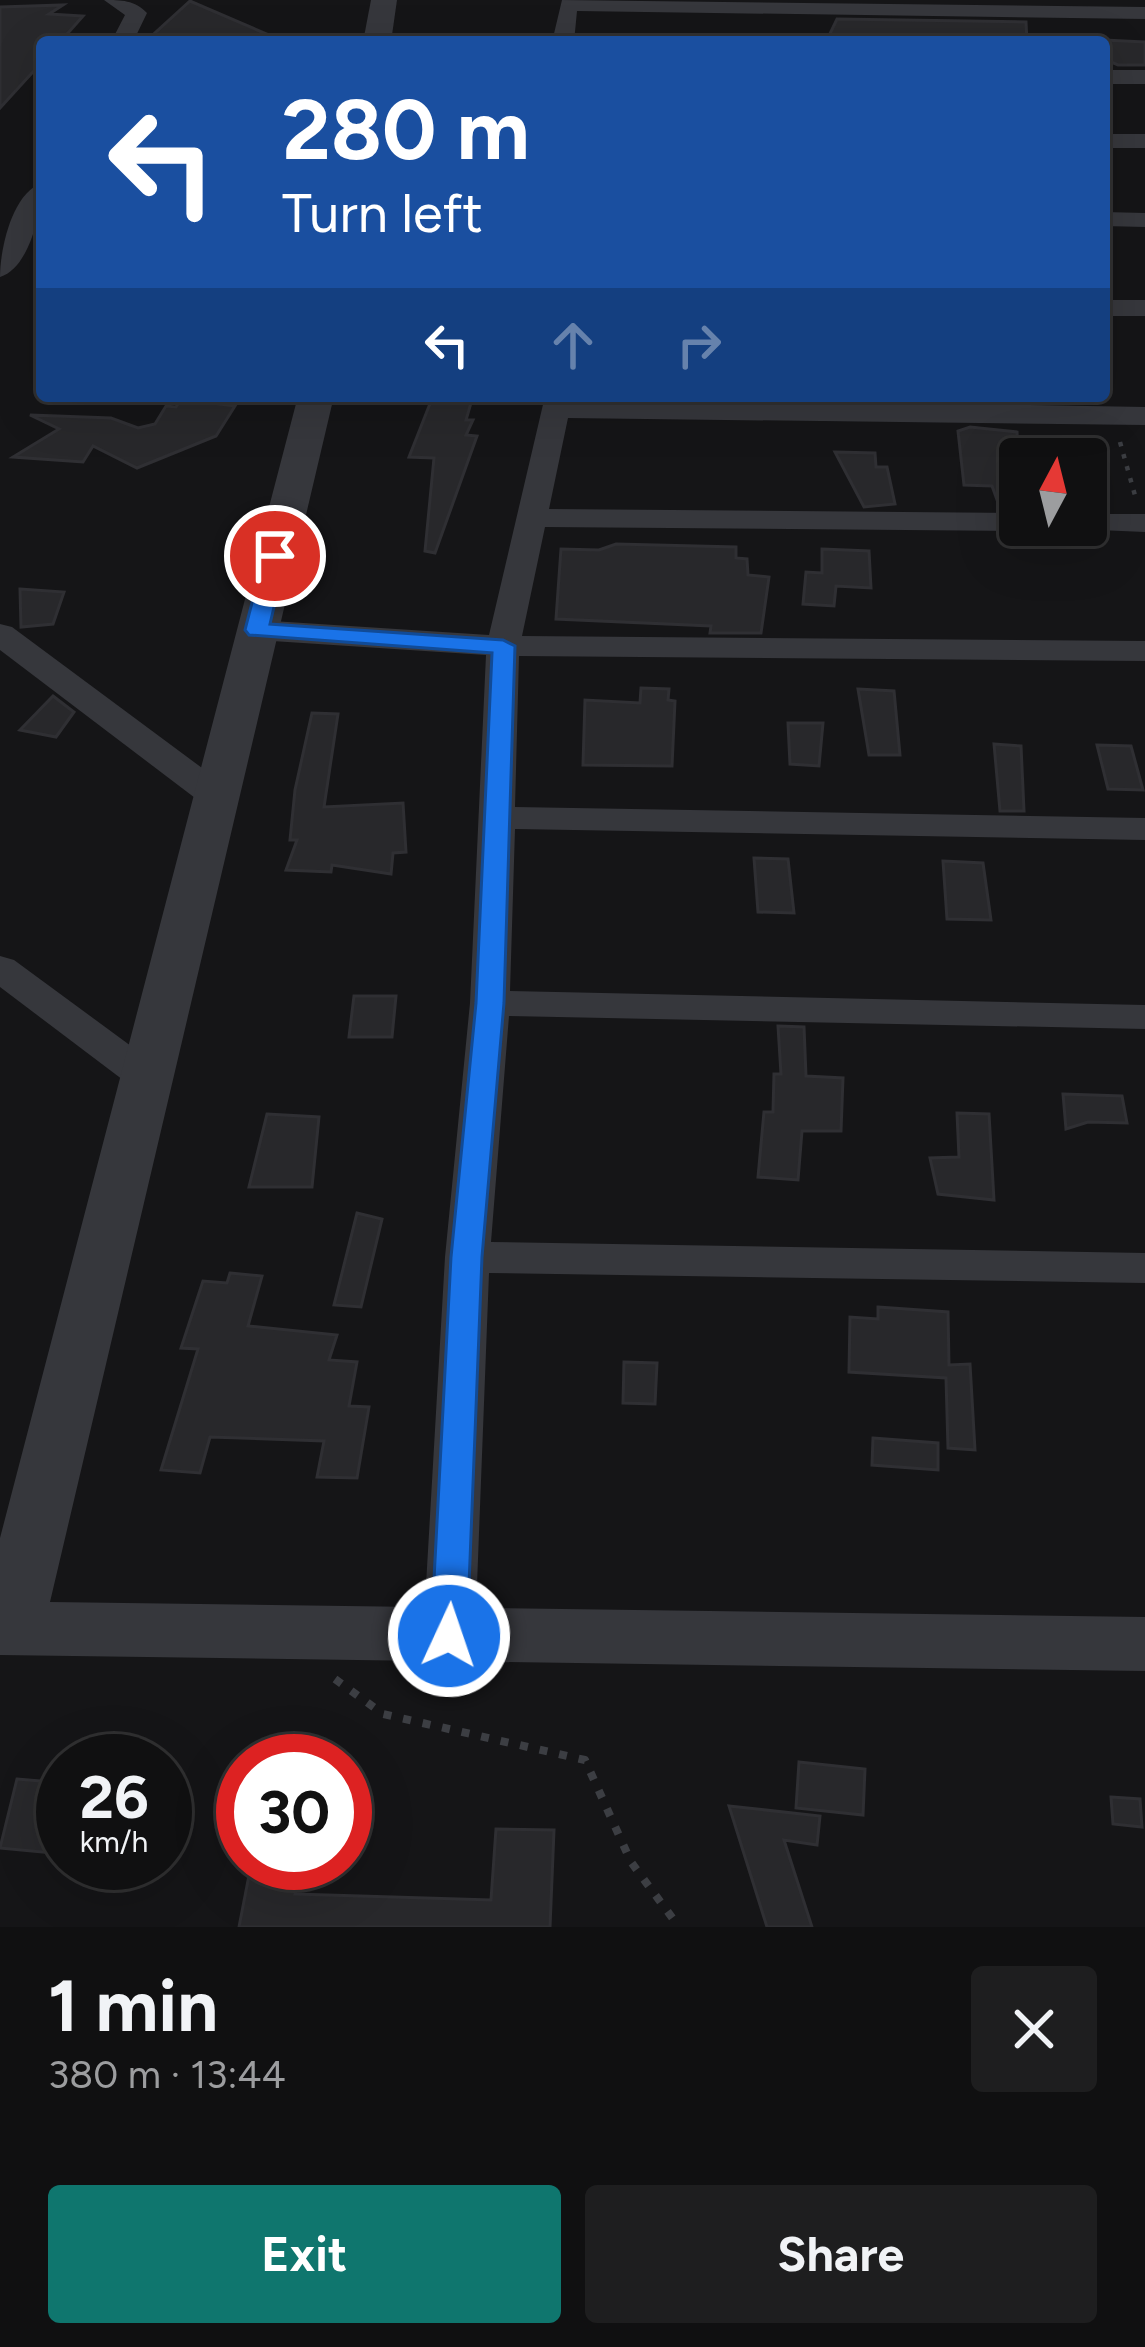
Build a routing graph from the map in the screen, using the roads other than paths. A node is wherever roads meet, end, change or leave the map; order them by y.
1 (114, 0) edge
2 (384, 0) edge
3 (1145, 13) edge
4 (125, 36) edge
5 (378, 36) edge
6 (564, 36) edge
7 (1110, 77) edge
8 (1145, 77) edge
9 (1110, 141) edge
10 (1145, 141) edge
11 (36, 201) edge
12 (1110, 219) edge
13 (1145, 220) edge
14 (0, 268) edge
15 (1110, 308) edge
16 (1145, 308) edge
17 (314, 402) edge
18 (559, 402) edge
19 (1145, 416) edge
20 (528, 518) junction
21 (999, 522) edge
22 (1107, 523) edge
23 (1144, 523) edge
24 (257, 630) junction
25 (0, 634) edge
26 (503, 646) junction
27 (1145, 652) edge
28 (216, 796) junction
29 (499, 818) junction
30 (1145, 829) edge
31 (0, 968) edge
32 (490, 1003) junction
33 (1145, 1017) edge
34 (150, 1080) junction
35 (467, 1257) junction
36 (1145, 1268) edge
37 (5, 1629) edge
38 (449, 1636) junction
39 (1145, 1644) edge

1 - 4 street
2 - 5 street
3 - 6 street
7 - 8 street
9 - 10 street
11 - 14 street
12 - 13 street
15 - 16 street
17 - 24 street
18 - 19 street
18 - 20 street
20 - 21 street
20 - 26 street
22 - 23 street
24 - 26 street
24 - 28 street
25 - 28 street
26 - 27 street
26 - 29 street
28 - 34 street
29 - 30 street
29 - 32 street
31 - 34 street
32 - 33 street
32 - 35 street
34 - 37 street
35 - 36 street
35 - 38 street
37 - 38 street
38 - 39 street

